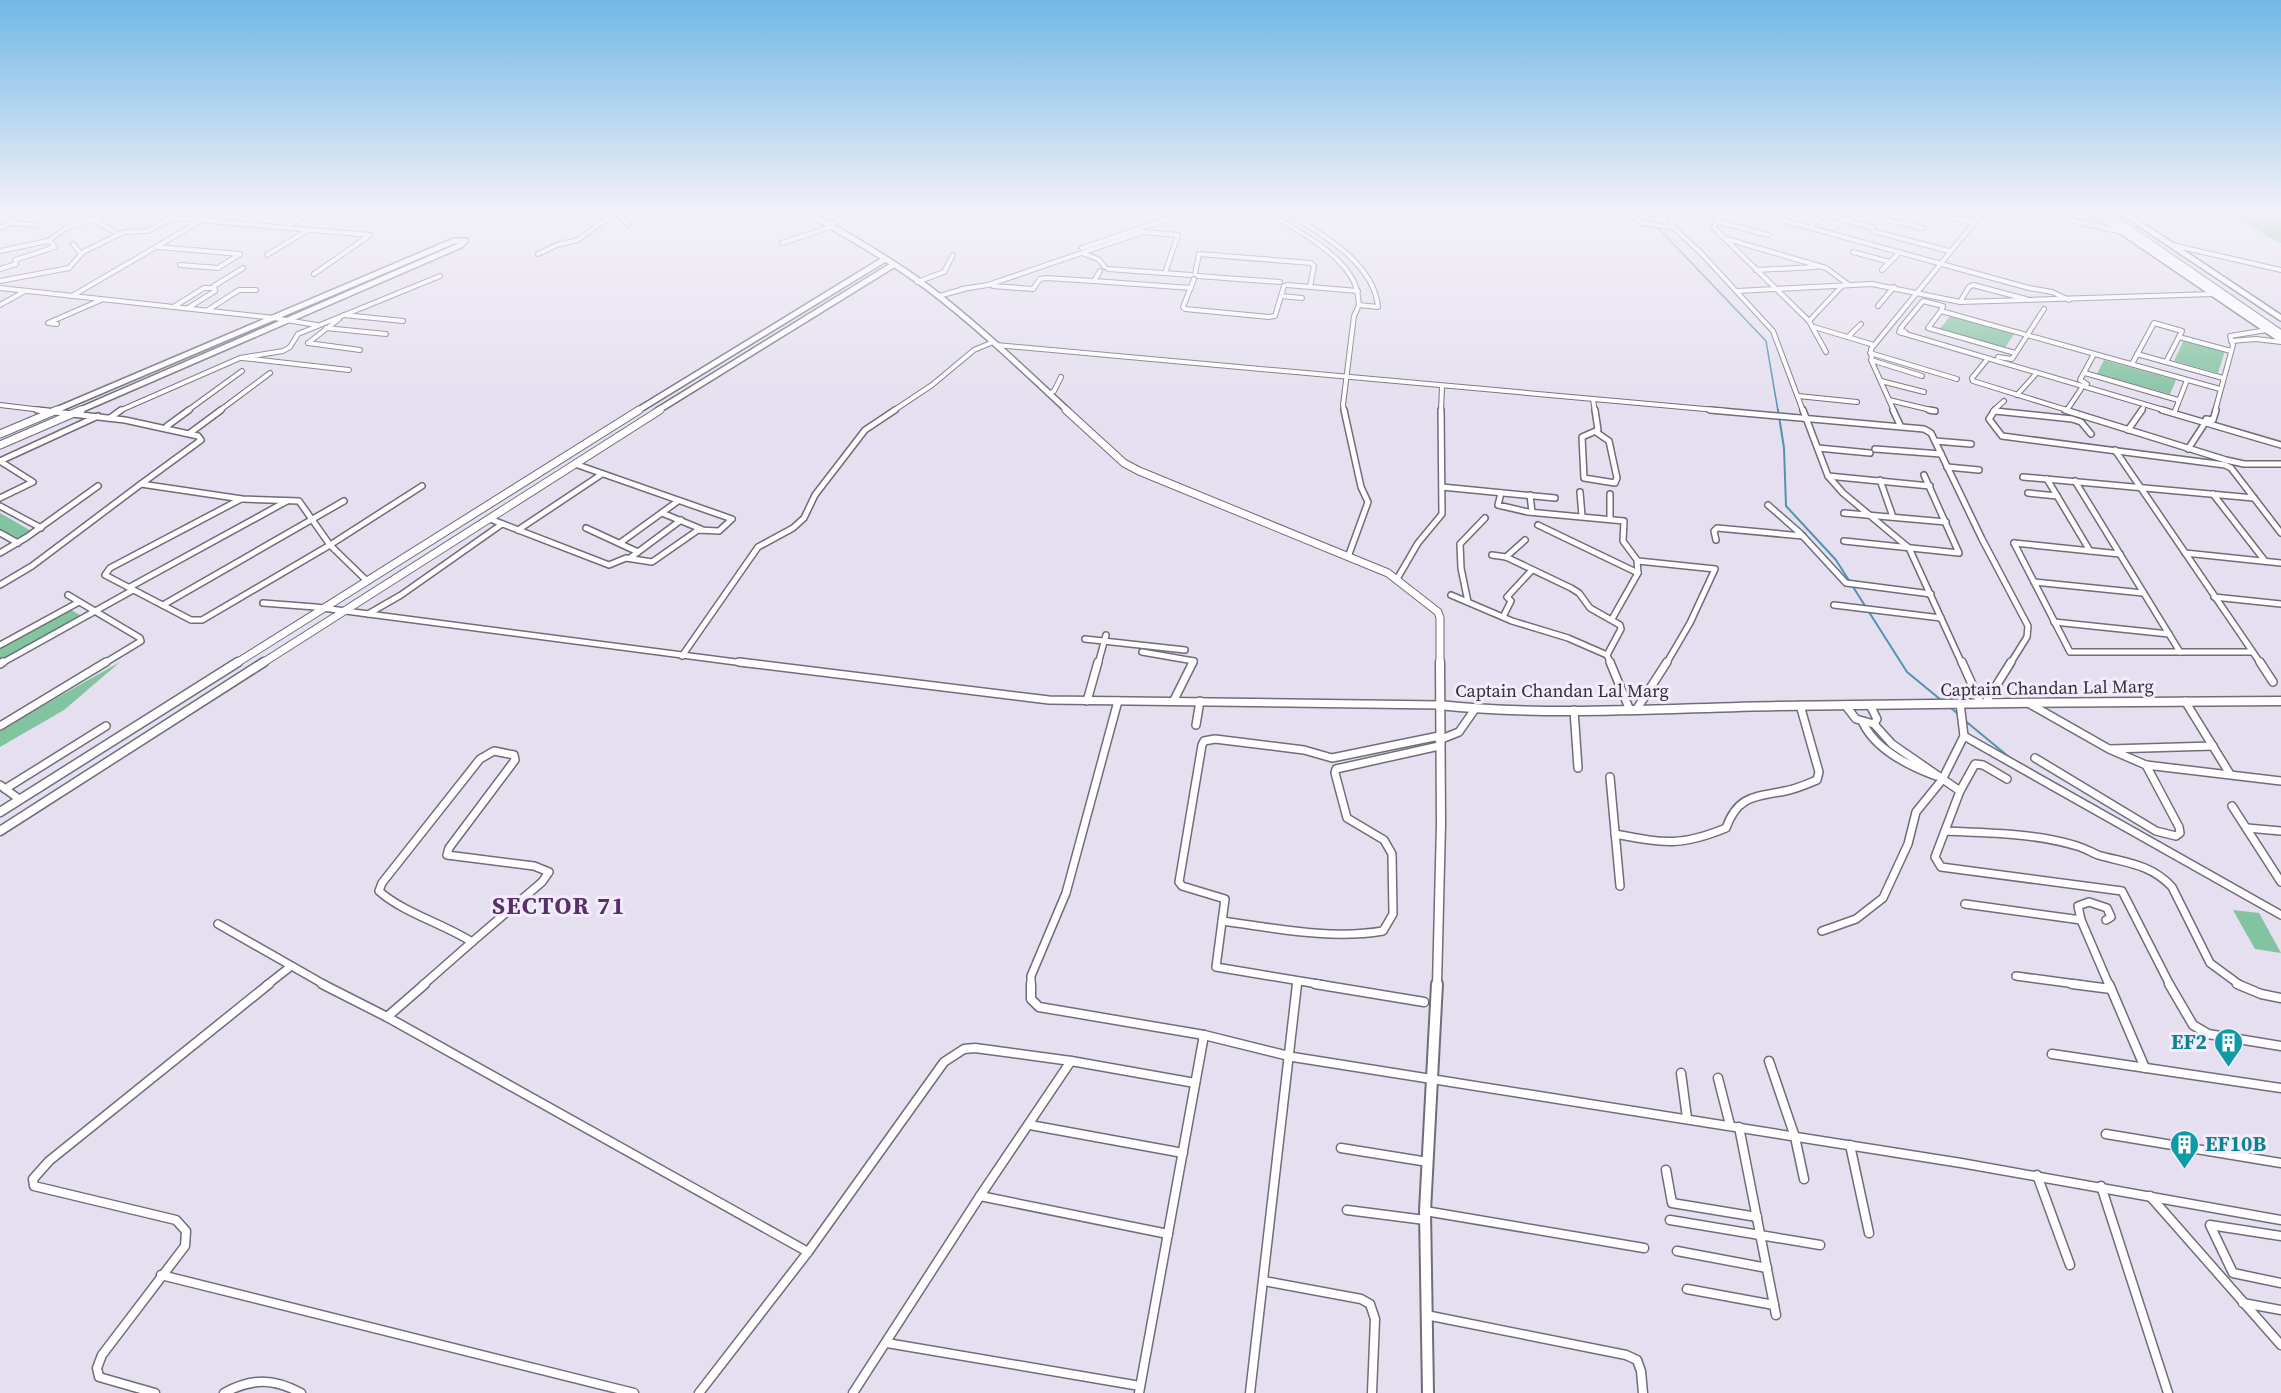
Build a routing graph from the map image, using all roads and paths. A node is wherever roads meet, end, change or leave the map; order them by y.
1 (21, 277) edge
2 (105, 277) edge
3 (230, 277) edge
4 (370, 277) edge
5 (388, 277) edge
6 (438, 277) edge
7 (855, 277) edge
8 (873, 277) edge
9 (910, 277) edge
10 (930, 277) edge
11 (997, 277) edge
12 (1011, 277) edge
13 (1096, 277) edge
14 (1194, 277) edge
15 (1205, 277) edge
16 (1312, 277) edge
17 (1350, 277) edge
18 (1367, 277) edge
19 (1723, 277) edge
20 (1763, 277) edge
21 (1839, 277) edge
22 (1929, 277) edge
23 (1989, 277) edge
24 (2193, 277) edge
25 (2198, 277) edge
26 (2208, 277) edge
27 (2220, 277) edge
28 (0, 281) edge
29 (1094, 281) junction
30 (917, 282) junction
31 (1284, 284) junction
32 (988, 285) junction
33 (1849, 285) junction
34 (1310, 286) junction
35 (1843, 286) junction
36 (1894, 287) junction
37 (0, 288) edge
38 (214, 288) junction
39 (1191, 288) junction
40 (962, 289) junction
41 (1358, 289) junction
42 (256, 290) dead end
43 (1776, 290) junction
44 (25, 291) junction
45 (1737, 291) junction
46 (2216, 292) junction
47 (1917, 293) junction
48 (72, 296) junction
49 (939, 296) junction
50 (1281, 296) junction
51 (1302, 298) dead end
52 (101, 300) junction
53 (2069, 300) junction
54 (2032, 301) junction
55 (1960, 302) junction
56 (0, 305) edge
57 (1359, 305) junction
58 (1878, 306) dead end
59 (174, 307) junction
60 (187, 308) junction
61 (2044, 309) dead end
62 (207, 310) junction
63 (1941, 311) junction
64 (344, 315) junction
65 (274, 318) junction
66 (2281, 318) edge
67 (291, 320) junction
68 (403, 321) dead end
69 (1809, 321) junction
70 (57, 324) dead end
71 (1861, 324) dead end
72 (318, 325) junction
73 (1814, 327) junction
74 (2281, 327) edge
75 (326, 328) junction
76 (2267, 330) junction
77 (1899, 332) dead end
78 (386, 334) dead end
79 (2243, 334) junction
80 (2281, 334) edge
81 (2026, 335) junction
82 (1848, 337) junction
83 (2179, 337) junction
84 (2250, 339) junction
85 (2231, 341) junction
86 (2281, 341) edge
87 (994, 344) junction
88 (1874, 345) junction
89 (360, 350) dead end
90 (2231, 351) junction
91 (1826, 352) dead end
92 (1870, 353) junction
93 (2015, 353) junction
94 (2094, 354) junction
95 (2137, 354) junction
96 (240, 358) junction
97 (1871, 360) junction
98 (1986, 362) dead end
99 (2166, 362) junction
100 (2132, 364) junction
101 (349, 370) dead end
102 (242, 371) dead end
103 (270, 373) dead end
104 (2085, 373) junction
105 (2035, 375) dead end
106 (1346, 376) junction
107 (1922, 376) dead end
108 (1061, 377) dead end
109 (2223, 378) junction
110 (1957, 379) dead end
111 (2187, 380) junction
112 (1881, 381) junction
113 (1442, 386) junction
114 (2081, 389) dead end
115 (2220, 389) junction
116 (1924, 392) dead end
117 (1049, 394) junction
118 (2018, 395) junction
119 (1798, 396) junction
120 (1593, 400) junction
121 (1889, 400) junction
122 (2178, 400) junction
123 (2004, 401) dead end
124 (1857, 402) dead end
125 (0, 405) edge
126 (2144, 408) dead end
127 (2067, 410) junction
128 (1935, 411) dead end
129 (1995, 411) junction
130 (2175, 411) junction
131 (50, 412) junction
132 (72, 414) junction
133 (99, 416) junction
134 (110, 418) junction
135 (1807, 418) junction
136 (1900, 425) junction
137 (166, 426) junction
138 (2203, 426) dead end
139 (2128, 430) junction
140 (1596, 432) junction
141 (190, 433) junction
142 (0, 434) edge
143 (2091, 434) dead end
144 (1935, 441) junction
145 (1971, 444) dead end
146 (0, 445) edge
147 (2281, 445) edge
148 (1818, 448) junction
149 (2188, 449) junction
150 (2115, 450) junction
151 (1941, 454) junction
152 (575, 464) junction
153 (2281, 465) edge
154 (1947, 467) junction
155 (1979, 470) dead end
156 (602, 474) junction
157 (1924, 475) dead end
158 (1827, 476) junction
159 (2023, 477) dead end
160 (2047, 479) junction
161 (1880, 480) junction
162 (2075, 481) junction
163 (141, 484) junction
164 (99, 486) dead end
165 (423, 486) dead end
166 (1930, 486) junction
167 (1442, 487) junction
168 (2140, 487) junction
169 (1580, 492) dead end
170 (1501, 493) junction
171 (2028, 493) dead end
172 (1610, 494) dead end
173 (2213, 494) junction
174 (1530, 495) junction
175 (2057, 496) junction
176 (0, 498) edge
177 (1556, 498) dead end
178 (2254, 498) junction
179 (242, 499) junction
180 (288, 500) junction
181 (344, 501) dead end
182 (678, 501) junction
183 (1768, 505) dead end
184 (0, 506) edge
185 (1532, 512) junction
186 (662, 513) junction
187 (1844, 513) dead end
188 (1872, 515) junction
189 (1582, 516) junction
190 (1893, 517) junction
191 (1485, 518) dead end
192 (1610, 518) junction
193 (490, 519) junction
194 (312, 520) junction
195 (681, 520) junction
196 (1946, 522) junction
197 (502, 524) junction
198 (1538, 525) dead end
199 (41, 528) junction
200 (586, 528) dead end
201 (701, 529) junction
202 (518, 531) junction
203 (0, 533) edge
204 (2281, 533) edge
205 (1803, 536) junction
206 (1525, 540) dead end
207 (1716, 540) dead end
208 (1844, 541) dead end
209 (18, 543) junction
210 (621, 543) junction
211 (330, 545) junction
212 (1909, 548) junction
213 (2090, 551) junction
214 (638, 552) junction
215 (0, 553) edge
216 (2185, 553) junction
217 (2120, 554) junction
218 (1492, 555) dead end
219 (1348, 557) junction
220 (1506, 557) junction
221 (630, 558) junction
222 (1638, 561) junction
223 (2265, 561) junction
224 (2281, 563) edge
225 (1532, 570) junction
226 (1638, 573) junction
227 (1397, 579) junction
228 (367, 581) junction
229 (2034, 582) junction
230 (0, 585) edge
231 (131, 589) junction
232 (2143, 592) junction
233 (1931, 594) junction
234 (69, 595) dead end
235 (1451, 595) dead end
236 (2214, 597) junction
237 (79, 602) junction
238 (263, 603) dead end
239 (1468, 603) junction
240 (2281, 604) edge
241 (163, 605) junction
242 (1834, 605) dead end
243 (324, 608) junction
244 (94, 611) junction
245 (346, 611) junction
246 (368, 614) junction
247 (1503, 617) junction
248 (1941, 618) junction
249 (1612, 619) junction
250 (2054, 622) junction
251 (2169, 634) junction
252 (1105, 638) junction
253 (1085, 639) dead end
254 (0, 645) edge
255 (1185, 650) dead end
256 (1142, 652) dead end
257 (2180, 652) junction
258 (2252, 652) junction
259 (1607, 655) junction
260 (682, 656) junction
261 (0, 664) edge
262 (2272, 682) dead end
263 (1174, 700) junction
264 (1087, 701) junction
265 (1118, 701) junction
266 (1200, 701) junction
267 (2186, 701) junction
268 (2281, 701) edge
269 (1983, 702) junction
270 (1960, 703) junction
271 (2028, 703) junction
272 (1439, 705) junction
273 (1800, 705) junction
274 (1845, 705) junction
275 (1870, 705) junction
276 (1638, 707) junction
277 (1629, 708) junction
278 (1475, 709) junction
279 (1574, 710) junction
280 (1863, 723) junction
281 (1196, 724) dead end
282 (1874, 724) junction
283 (0, 726) edge
284 (106, 726) dead end
285 (1964, 736) junction
286 (1439, 740) junction
287 (2213, 746) junction
288 (2109, 749) junction
289 (2035, 759) dead end
290 (2146, 765) junction
291 (1578, 768) dead end
292 (2230, 774) junction
293 (1610, 777) dead end
294 (1939, 778) junction
295 (2007, 779) dead end
296 (2281, 781) edge
297 (3, 787) edge
298 (1960, 790) junction
299 (19, 799) junction
300 (2232, 806) dead end
301 (0, 812) edge
302 (2247, 828) junction
303 (0, 831) edge
304 (1945, 831) junction
305 (2281, 831) edge
306 (1615, 834) junction
307 (2281, 882) edge
308 (1620, 886) dead end
309 (1965, 904) dead end
310 (2281, 915) edge
311 (2081, 920) junction
312 (2106, 920) dead end
313 (1222, 921) junction
314 (218, 924) dead end
315 (1822, 932) dead end
316 (472, 942) junction
317 (290, 967) junction
318 (2016, 976) dead end
319 (1296, 981) junction
320 (2111, 989) junction
321 (2281, 998) edge
322 (1424, 1002) dead end
323 (387, 1017) junction
324 (1204, 1035) junction
325 (2281, 1046) edge
326 (2052, 1054) dead end
327 (1287, 1055) junction
328 (1071, 1061) junction
329 (1769, 1061) dead end
330 (2145, 1068) junction
331 (1681, 1073) dead end
332 (1718, 1078) dead end
333 (1432, 1080) junction
334 (1195, 1083) junction
335 (2281, 1088) edge
336 (1687, 1118) junction
337 (1030, 1125) junction
338 (1734, 1126) junction
339 (2106, 1134) dead end
340 (1795, 1137) junction
341 (1850, 1145) junction
342 (1341, 1148) dead end
343 (1183, 1153) junction
344 (1428, 1162) junction
345 (2281, 1163) edge
346 (1666, 1170) dead end
347 (2037, 1175) junction
348 (1804, 1179) dead end
349 (2102, 1186) junction
350 (2150, 1195) junction
351 (980, 1196) junction
352 (1347, 1210) dead end
353 (1425, 1216) junction
354 (1757, 1217) junction
355 (1670, 1220) dead end
356 (2281, 1220) edge
357 (1869, 1233) dead end
358 (1168, 1234) junction
359 (1760, 1235) junction
360 (2281, 1236) edge
361 (1820, 1245) dead end
362 (1644, 1248) dead end
363 (1677, 1251) dead end
364 (808, 1252) junction
365 (2070, 1264) dead end
366 (1767, 1268) junction
367 (161, 1275) junction
368 (1264, 1281) junction
369 (2281, 1282) edge
370 (1687, 1289) dead end
371 (2242, 1303) junction
372 (1774, 1305) junction
373 (2281, 1310) edge
374 (1426, 1314) junction
375 (1776, 1315) dead end
376 (886, 1343) junction
377 (2281, 1345) edge
378 (1140, 1390) edge
379 (155, 1393) edge
380 (224, 1393) edge
381 (301, 1393) edge
382 (634, 1393) edge
383 (699, 1393) edge
384 (853, 1393) edge
385 (1250, 1393) edge
386 (1372, 1393) edge
387 (1428, 1393) edge
388 (1643, 1393) edge
389 (2168, 1393) edge

1 - 28 street
2 - 48 street
3 - 38 street
4 - 65 street
5 - 67 street
6 - 64 street
7 - 228 street
8 - 152 street
9 - 30 street, Captain Chandan Lal Marg
10 - 30 street
11 - 40 street
12 - 32 street
13 - 29 street
14 - 39 street
15 - 31 street
16 - 34 street
17 - 41 street
18 - 57 street
19 - 45 street
20 - 43 street
21 - 33 street
22 - 47 street
23 - 53 street
24 - 46 main road
25 - 46 highway
26 - 74 highway
27 - 66 main road
29 - 32 street
29 - 39 street
30 - 49 street, Captain Chandan Lal Marg
31 - 34 street
31 - 50 street
32 - 40 street
33 - 35 street
33 - 36 street
34 - 41 street
35 - 43 street
35 - 69 street
36 - 47 street
36 - 58 street
37 - 44 street
38 - 59 street
38 - 60 street
39 - 50 street
40 - 49 street
41 - 57 street
42 - 62 street
43 - 45 street
43 - 69 street
44 - 48 street
44 - 56 street
45 - 119 street
46 - 53 street
46 - 76 main road
46 - 80 highway
47 - 55 street
47 - 88 street
48 - 52 street
49 - 87 street, Captain Chandan Lal Marg
50 - 51 street
52 - 59 street
52 - 70 street
53 - 54 street
54 - 55 street
54 - 55 street
57 - 106 street
59 - 60 street
60 - 62 street
61 - 81 street
62 - 65 street
63 - 81 street
63 - 93 street
63 - 93 street
64 - 68 street
64 - 72 street
64 - 75 street
65 - 67 street
65 - 131 street
67 - 72 street
67 - 132 street
69 - 73 street
71 - 82 street
72 - 96 street
73 - 82 street
73 - 91 street
75 - 78 street
75 - 89 street
76 - 79 street
76 - 86 main road
77 - 147 street
79 - 84 street
79 - 85 street
81 - 93 street
81 - 94 street
82 - 88 street
83 - 90 street
83 - 95 street
83 - 99 street
84 - 85 street
84 - 86 street
85 - 90 street
87 - 106 street
87 - 117 street, Captain Chandan Lal Marg
87 - 260 street
88 - 92 street
90 - 109 street
92 - 97 street
92 - 110 street
94 - 100 street
94 - 104 street
95 - 99 street
95 - 100 street
96 - 101 street
96 - 134 street
97 - 107 street
97 - 112 street
98 - 118 street
99 - 109 street
100 - 111 street
102 - 137 street
103 - 141 street
104 - 122 street
104 - 130 street
105 - 118 street
106 - 113 street
106 - 219 street
108 - 117 street
109 - 115 street
111 - 115 street
111 - 122 street
112 - 116 street
112 - 121 street
113 - 120 street
113 - 167 street
114 - 127 street
115 - 130 street
117 - 219 street, Captain Chandan Lal Marg
118 - 127 street
119 - 124 street
119 - 135 street
120 - 135 street
120 - 140 street
121 - 128 street
121 - 136 street
122 - 130 street
123 - 129 street
125 - 131 street
126 - 139 street
127 - 139 street
129 - 143 street
129 - 150 street
131 - 132 street
131 - 142 street
132 - 133 street
132 - 146 street
133 - 134 street
133 - 176 street
134 - 137 street
135 - 136 street
135 - 148 street
136 - 144 street
137 - 141 street
138 - 149 street
139 - 149 street
140 - 140 street
141 - 163 street
144 - 145 street
144 - 151 street
148 - 151 street
148 - 158 street
149 - 153 street
150 - 168 street
150 - 178 street
151 - 154 street
152 - 156 street
152 - 193 street
154 - 155 street
154 - 269 street
156 - 182 street
156 - 202 street
157 - 166 street
158 - 161 street
158 - 188 street
159 - 160 street
160 - 162 street
160 - 175 street
161 - 166 street
161 - 190 street
162 - 168 street
162 - 217 street
163 - 179 street
163 - 230 street
164 - 199 street
165 - 211 street
166 - 196 street
167 - 170 street
167 - 227 street
168 - 173 street
168 - 216 street
169 - 189 street
170 - 174 street
170 - 185 street
171 - 175 street
172 - 192 street
173 - 178 street
173 - 223 street
174 - 177 street
174 - 185 street
175 - 213 street
178 - 204 street
179 - 180 street
179 - 231 street
180 - 194 street
180 - 231 street
181 - 194 street
182 - 186 street
182 - 201 street
183 - 205 street
184 - 199 street
185 - 189 street
186 - 195 street
186 - 210 street
187 - 188 street
188 - 190 street
188 - 212 street
189 - 192 street
190 - 196 street
191 - 239 street
192 - 222 street
193 - 197 street
193 - 245 street
194 - 211 street
194 - 241 street
195 - 201 street
195 - 214 street
196 - 212 street
197 - 202 street
197 - 246 street
198 - 226 street
199 - 209 street
200 - 210 street
201 - 221 street
202 - 221 street
203 - 209 street
205 - 207 street
205 - 233 street
206 - 220 street
208 - 212 street
209 - 215 street
210 - 214 street
211 - 228 street
211 - 241 street
212 - 233 street
213 - 217 street
213 - 229 street
214 - 221 street
216 - 223 street
216 - 236 street
217 - 232 street
218 - 220 street
219 - 227 street, Captain Chandan Lal Marg
220 - 225 street
222 - 226 street
222 - 276 street
223 - 224 street
225 - 247 street
225 - 249 street
226 - 249 street
227 - 272 street, Captain Chandan Lal Marg
228 - 243 street
229 - 232 street
229 - 250 street
231 - 241 street
231 - 244 street
232 - 251 street
233 - 248 street
234 - 237 street
235 - 239 street
236 - 240 street
236 - 258 street
237 - 244 street
237 - 254 street
238 - 243 street
239 - 247 street
242 - 248 street
243 - 245 street
243 - 299 street
244 - 261 street
244 - 283 street
245 - 246 street
245 - 303 street
246 - 260 street
247 - 259 street
248 - 269 street
249 - 259 street
250 - 251 street
250 - 257 street
251 - 257 street
252 - 253 street
252 - 255 street
252 - 264 street
256 - 263 street
257 - 258 street
258 - 262 street
259 - 277 street
260 - 264 street
263 - 265 street
263 - 266 street
264 - 265 street
265 - 324 street
266 - 272 street
266 - 281 street
267 - 268 street, Captain Chandan Lal Marg
267 - 271 street, Captain Chandan Lal Marg
267 - 287 street
269 - 270 street, Captain Chandan Lal Marg
269 - 271 street, Captain Chandan Lal Marg
270 - 275 street, Captain Chandan Lal Marg
270 - 285 street
271 - 288 street
272 - 278 street, Captain Chandan Lal Marg
272 - 286 street
273 - 274 street, Captain Chandan Lal Marg
273 - 276 street, Captain Chandan Lal Marg
273 - 306 street
274 - 275 street, Captain Chandan Lal Marg
274 - 280 street
275 - 282 street
276 - 277 street, Captain Chandan Lal Marg
277 - 279 street, Captain Chandan Lal Marg
278 - 279 street, Captain Chandan Lal Marg
278 - 286 street
279 - 291 street
280 - 282 street
280 - 294 street
282 - 294 street
284 - 297 street
285 - 294 street
285 - 310 street
286 - 313 street
286 - 313 street
286 - 333 street
287 - 288 street
287 - 292 street
288 - 290 street
289 - 290 street
290 - 292 street
292 - 296 street
293 - 306 street
294 - 298 street
294 - 315 street
295 - 298 street
297 - 299 street
298 - 304 street
299 - 301 street
300 - 302 street
302 - 305 street
302 - 307 street
304 - 321 street
304 - 325 street
306 - 308 street
309 - 311 street
311 - 312 street
311 - 320 street
313 - 319 street
314 - 317 street
316 - 316 street
316 - 323 street
317 - 323 street
317 - 367 street
318 - 320 street
319 - 322 street
319 - 327 street
320 - 330 street
323 - 364 street
324 - 327 street
324 - 334 street
326 - 330 street
327 - 333 street
327 - 368 street
328 - 334 street
328 - 337 street
328 - 364 street
329 - 340 street
330 - 335 street
331 - 336 street
332 - 338 street
333 - 336 street
333 - 344 street
334 - 343 street
336 - 338 street
337 - 343 street
337 - 351 street
338 - 340 street
338 - 354 street
339 - 345 street
340 - 341 street
340 - 348 street
341 - 347 street
341 - 357 street
342 - 344 street
343 - 358 street
344 - 353 street
346 - 354 street
347 - 349 street
347 - 365 street
349 - 350 street
349 - 389 street
350 - 356 street
350 - 371 street
351 - 358 street
351 - 376 street
352 - 353 street
353 - 362 street
353 - 374 street
354 - 359 street
355 - 359 street
358 - 378 street
359 - 361 street
359 - 366 street
360 - 369 street
363 - 366 street
364 - 383 street
366 - 372 street
367 - 379 street
367 - 382 street
368 - 385 street
368 - 386 street
370 - 372 street
371 - 373 street
371 - 377 street
372 - 375 street
374 - 387 street
374 - 388 street
376 - 378 street
376 - 384 street
380 - 381 street

